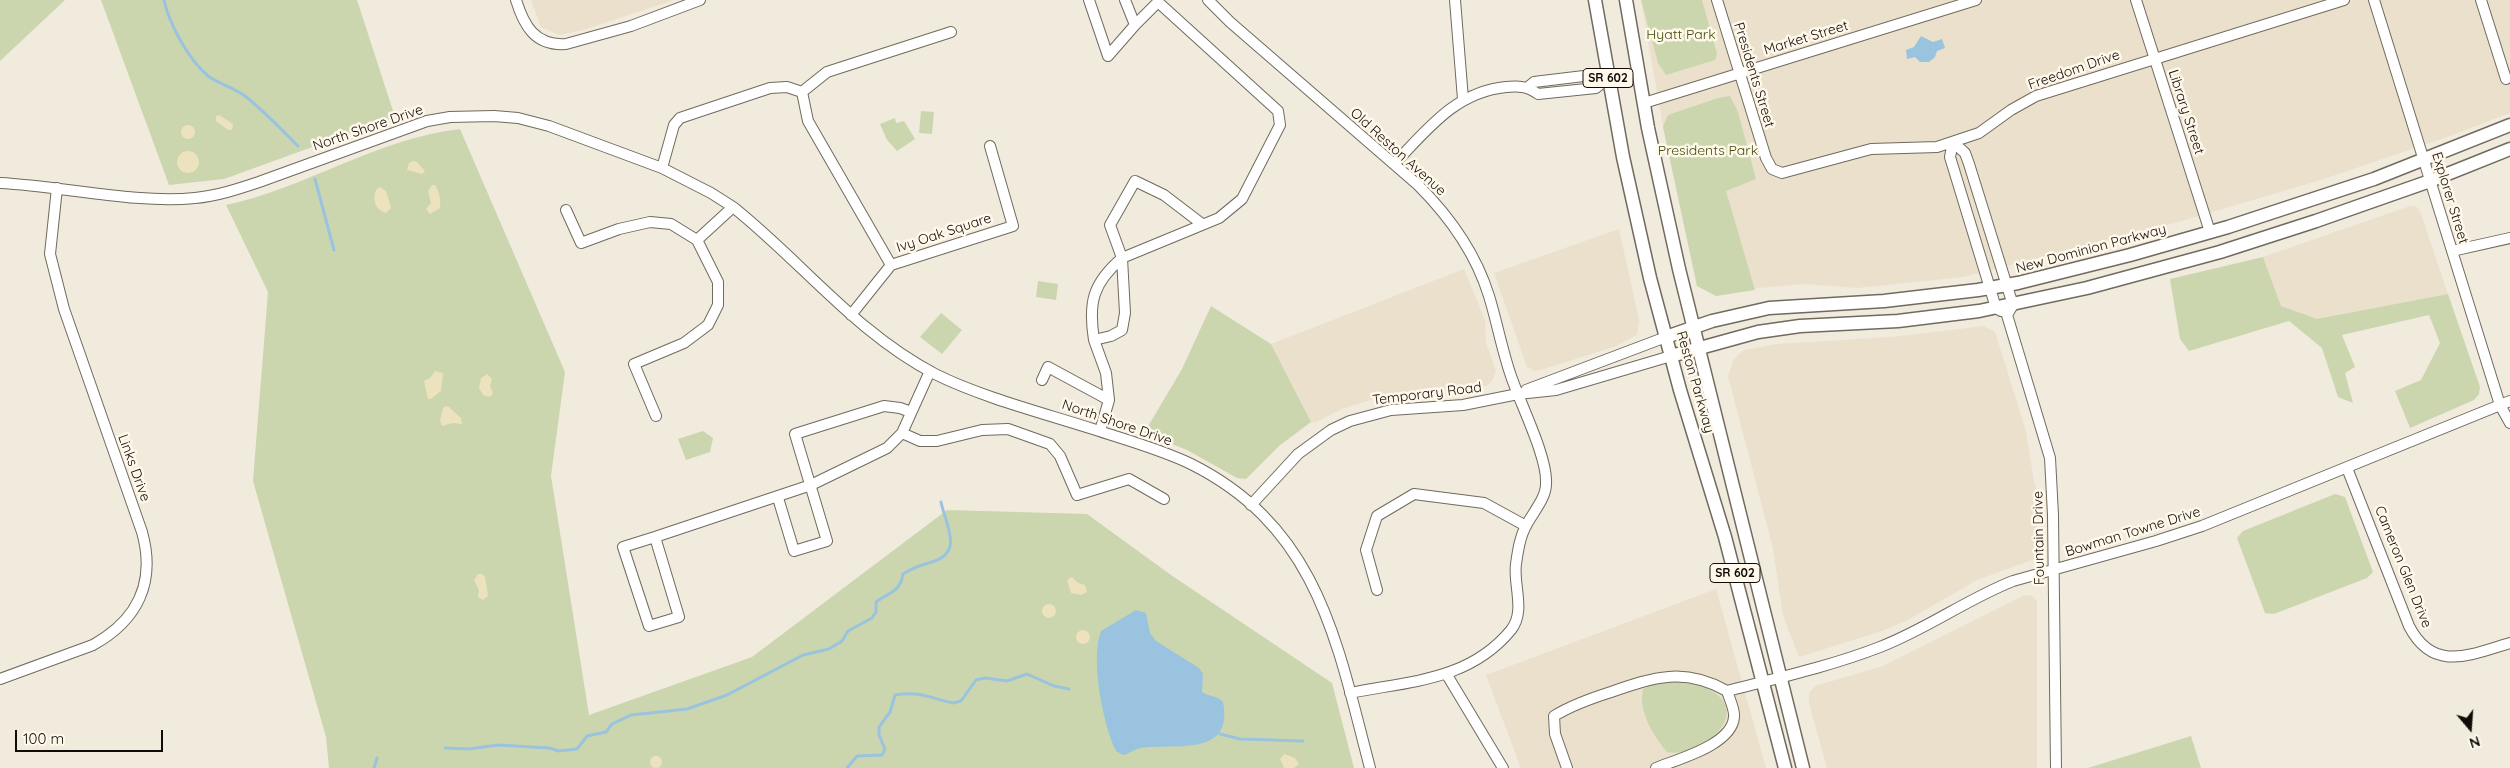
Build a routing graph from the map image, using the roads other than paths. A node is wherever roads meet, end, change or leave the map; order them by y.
1 (516, 0) edge
2 (700, 0) edge
3 (1089, 0) edge
4 (1125, 0) edge
5 (1208, 0) edge
6 (1455, 0) edge
7 (1595, 0) edge
8 (1626, 0) edge
9 (1717, 0) edge
10 (1976, 0) edge
11 (2136, 0) edge
12 (2344, 0) edge
13 (2374, 0) edge
14 (2481, 0) edge
15 (1159, 1) edge
16 (1134, 24) junction
17 (951, 32) dead end
18 (2154, 58) junction
19 (1739, 73) junction
20 (1608, 78) junction
21 (2506, 79) dead end
22 (802, 92) junction
23 (1463, 99) junction
24 (1644, 103) junction
25 (2510, 125) edge
26 (1954, 142) junction
27 (990, 146) dead end
28 (2510, 149) edge
29 (1766, 158) joint
30 (2423, 159) junction
31 (1394, 164) junction
32 (662, 168) junction
33 (2430, 181) junction
34 (0, 182) edge
35 (57, 188) junction
36 (733, 208) junction
37 (566, 210) dead end
38 (1202, 224) junction
39 (2210, 232) junction
40 (2510, 238) edge
41 (697, 240) junction
42 (2452, 252) junction
43 (1122, 258) junction
44 (891, 265) junction
45 (2007, 286) junction
46 (1990, 288) junction
47 (2005, 309) junction
48 (851, 315) junction
49 (1694, 327) junction
50 (1666, 337) junction
51 (1094, 340) junction
52 (1699, 347) junction
53 (1670, 356) junction
54 (930, 371) junction
55 (1042, 380) dead end
56 (1518, 394) junction
57 (1109, 400) junction
58 (2510, 401) edge
59 (2500, 405) junction
60 (912, 412) junction
61 (656, 416) dead end
62 (2510, 423) edge
63 (1100, 431) junction
64 (902, 432) junction
65 (2347, 468) junction
66 (811, 485) junction
67 (778, 498) junction
68 (1164, 499) dead end
69 (1251, 505) junction
70 (1526, 526) junction
71 (655, 537) junction
72 (2054, 570) junction
73 (1377, 590) dead end
74 (2510, 643) edge
75 (1447, 675) junction
76 (1780, 677) junction
77 (0, 679) edge
78 (1763, 681) junction
79 (1726, 691) junction
80 (1350, 693) junction
81 (1370, 768) edge
82 (1503, 768) edge
83 (1567, 768) edge
84 (1656, 768) edge
85 (1785, 768) edge
86 (1804, 768) edge
87 (2056, 768) edge

1 - 2 street
3 - 16 street
4 - 16 street
5 - 31 street, Old Reston Avenue
6 - 23 street
7 - 20 main road, Reston Parkway / SR 602
8 - 24 main road, Reston Parkway / SR 602
9 - 19 street, Presidents Street
10 - 19 street, Market Street
11 - 18 street, Library Street
12 - 18 street, Freedom Drive
13 - 30 street, Explorer Street
14 - 21 street
15 - 16 street
15 - 38 street
17 - 22 street
18 - 26 street, Freedom Drive
18 - 39 street, Library Street
19 - 24 street, Market Street
19 - 29 street, Presidents Street
20 - 23 street
20 - 50 main road, Reston Parkway / SR 602
22 - 32 street
22 - 44 street, Ivy Oak Square
23 - 31 street
24 - 49 main road, Reston Parkway / SR 602
25 - 30 main road, New Dominion Parkway
26 - 29 street, Freedom Drive
26 - 45 street, Fountain Drive
26 - 46 street, Fountain Drive
27 - 44 street, Ivy Oak Square
28 - 33 main road
30 - 33 street, Explorer Street
30 - 39 main road, New Dominion Parkway
31 - 56 street, Old Reston Avenue
32 - 35 street, North Shore Drive
32 - 36 street, North Shore Drive
33 - 42 street, Explorer Street
33 - 47 main road
34 - 35 street, North Shore Drive
35 - 77 street, Links Drive
36 - 41 street
36 - 48 street, North Shore Drive
37 - 41 street
38 - 43 street
38 - 43 street
39 - 45 main road, New Dominion Parkway
40 - 42 street
41 - 61 street
42 - 59 street, Explorer Street
43 - 51 street
43 - 51 street
44 - 48 street, Ivy Oak Square
45 - 46 main road, New Dominion Parkway
45 - 47 street, Fountain Drive
46 - 47 street, Fountain Drive
46 - 49 main road, New Dominion Parkway
47 - 52 main road
47 - 72 street, Fountain Drive
48 - 54 street, North Shore Drive
49 - 50 main road, New Dominion Parkway
49 - 52 main road, Reston Parkway / SR 602
50 - 53 main road, Reston Parkway / SR 602
50 - 56 street, Temporary Road
51 - 57 street
52 - 53 main road
52 - 76 main road, Reston Parkway / SR 602
53 - 56 street, Temporary Road
53 - 78 main road, Reston Parkway / SR 602
54 - 60 street
54 - 63 street, North Shore Drive
55 - 57 street
56 - 69 street, Temporary Road
56 - 70 street, Old Reston Avenue
57 - 63 street
58 - 59 street, Bowman Towne Drive
59 - 62 street, Explorer Street
59 - 65 street, Bowman Towne Drive
60 - 64 street
60 - 66 street
63 - 69 street, North Shore Drive
64 - 66 street
64 - 68 street
65 - 72 street, Bowman Towne Drive
65 - 74 street, Cameron Glen Drive
66 - 67 street
66 - 67 street
67 - 71 street
69 - 80 street, North Shore Drive
70 - 73 street
70 - 75 street, Old Reston Avenue
71 - 71 street
72 - 76 street, Bowman Towne Drive
72 - 87 street, Fountain Drive
75 - 80 street, Old Reston Avenue
75 - 82 street
76 - 78 street, Bowman Towne Drive
76 - 86 main road, Reston Parkway / SR 602
78 - 79 street, Bowman Towne Drive
78 - 85 main road, Reston Parkway / SR 602
79 - 83 street
79 - 84 street
80 - 81 street, North Shore Drive

